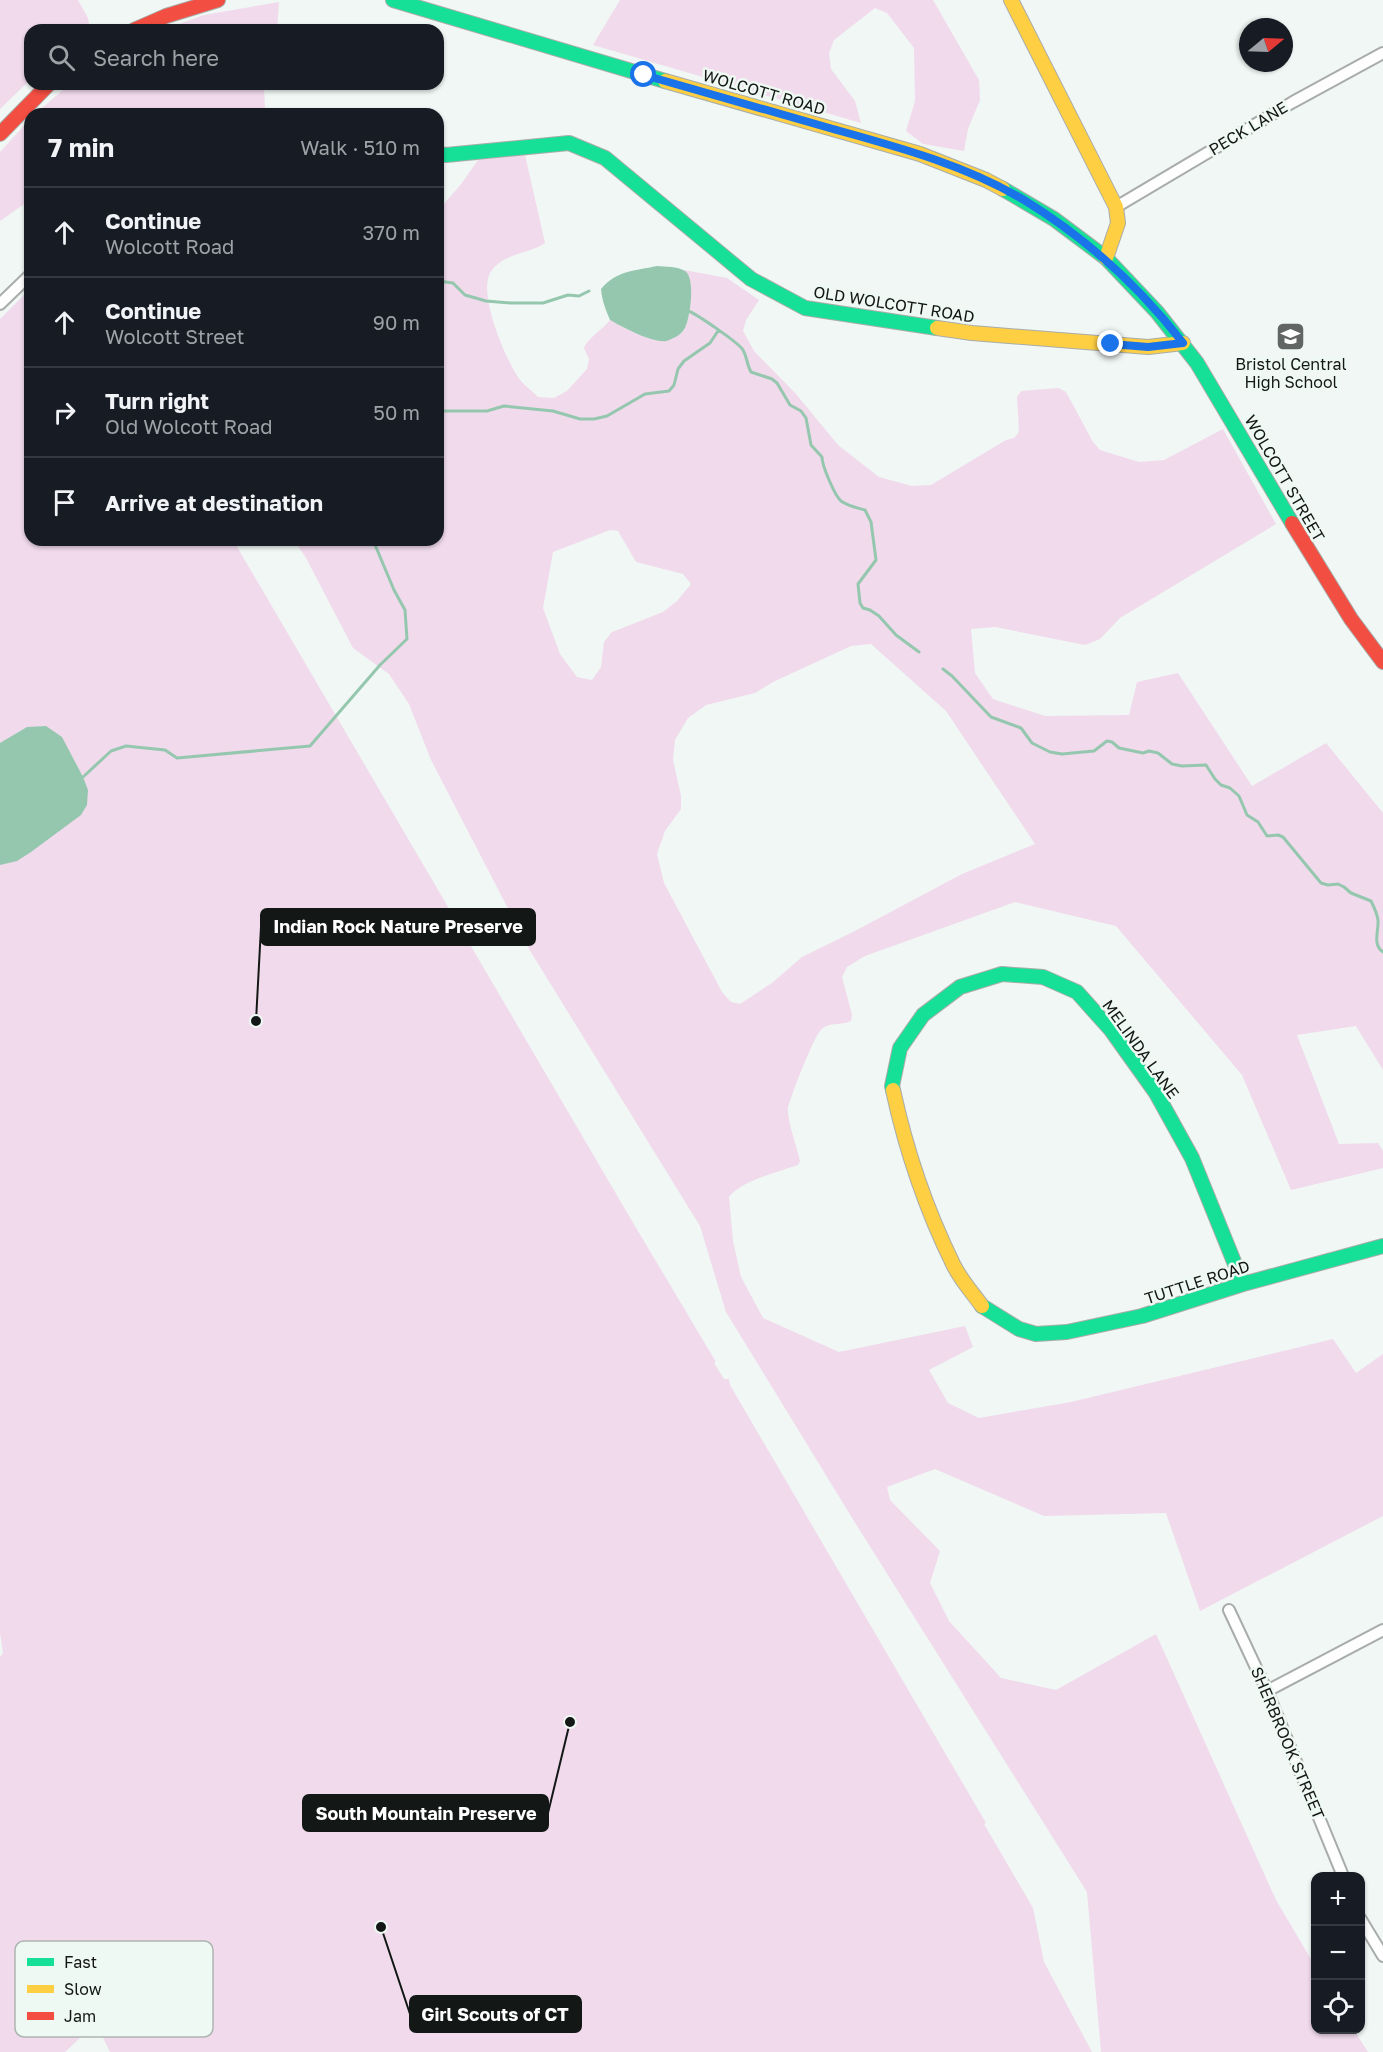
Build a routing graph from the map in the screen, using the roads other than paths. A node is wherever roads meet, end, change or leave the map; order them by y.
1 (218, 0) edge
2 (393, 0) edge
3 (1011, 0) edge
4 (148, 24) edge
5 (1383, 53) edge
6 (44, 90) edge
7 (26, 108) edge
8 (24, 110) edge
9 (0, 134) edge
10 (444, 155) edge
11 (1116, 207) junction
12 (1106, 258) junction
13 (24, 280) edge
14 (0, 304) edge
15 (1183, 343) junction
16 (1383, 662) edge
17 (1383, 1246) edge
18 (1243, 1284) junction
19 (1019, 1329) joint
20 (1229, 1610) dead end
21 (1383, 1630) edge
22 (1268, 1691) junction
23 (1341, 1872) edge
24 (1365, 1926) edge
25 (1383, 1956) edge

1 - 4 street
2 - 12 street, WOLCOTT ROAD
3 - 11 street
5 - 11 street, PECK LANE
6 - 7 street
8 - 9 street
10 - 15 street, OLD WOLCOTT ROAD
11 - 12 street
12 - 15 street, WOLCOTT STREET
13 - 14 street
15 - 16 street, WOLCOTT STREET
17 - 18 street, TUTTLE ROAD
18 - 19 street, TUTTLE ROAD
18 - 19 street, MELINDA LANE
20 - 22 street, SHERBROOK STREET
21 - 22 street
22 - 23 street, SHERBROOK STREET
24 - 25 street

